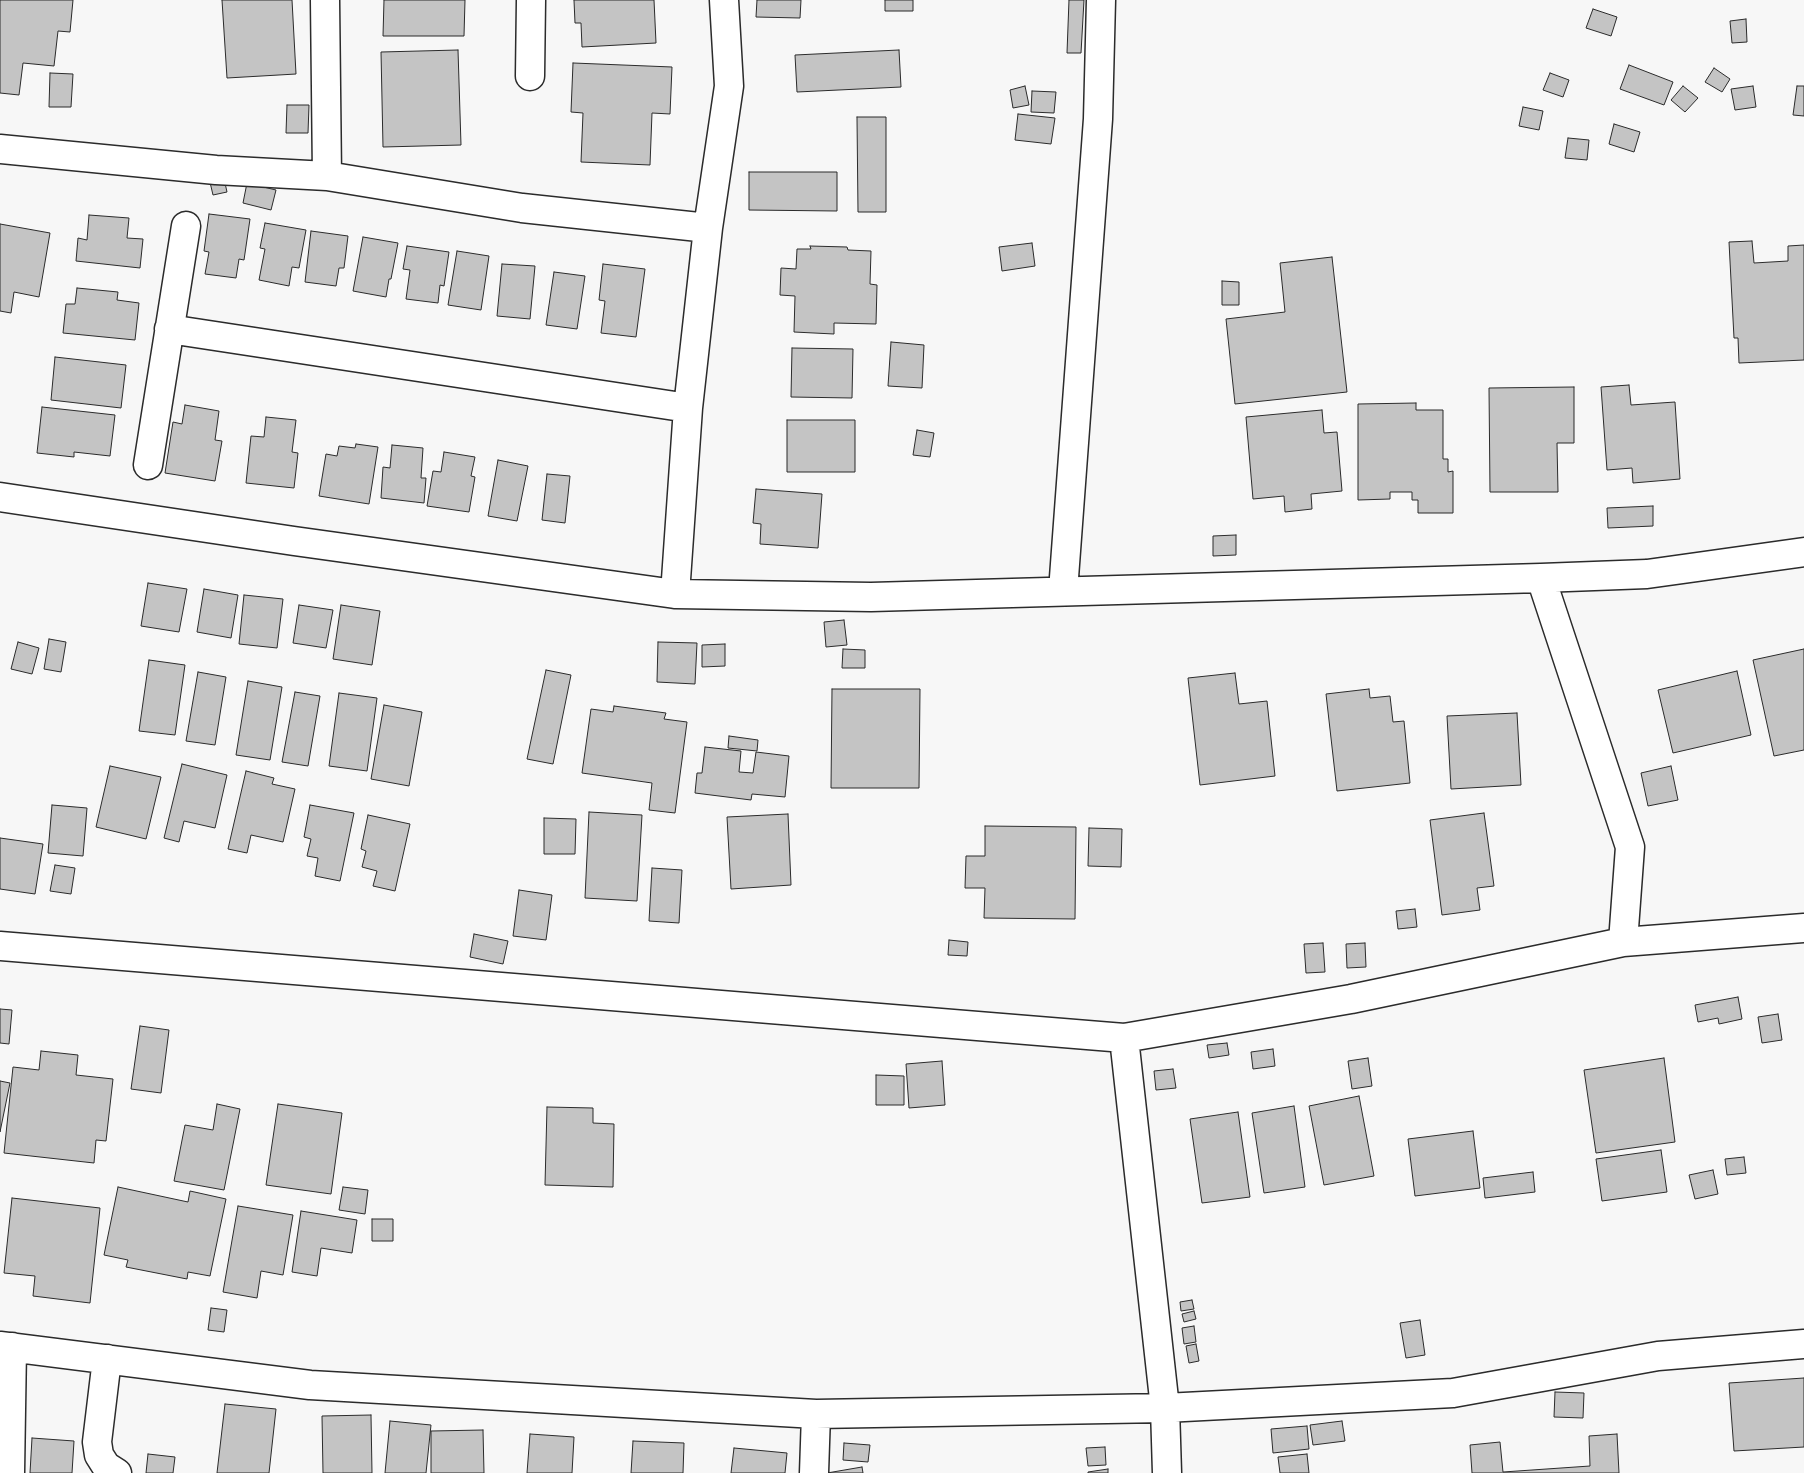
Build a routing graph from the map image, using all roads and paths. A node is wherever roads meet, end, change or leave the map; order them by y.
1 (325, 0) edge
2 (531, 0) edge
3 (724, 0) edge
4 (1101, 0) edge
5 (530, 76) dead end
6 (0, 149) edge
7 (327, 176) junction
8 (186, 226) dead end
9 (708, 228) junction
10 (169, 329) junction
11 (688, 408) junction
12 (148, 465) dead end
13 (0, 497) edge
14 (1804, 552) edge
15 (1541, 578) junction
16 (1063, 591) junction
17 (675, 594) junction
18 (1804, 928) edge
19 (1623, 942) junction
20 (0, 946) edge
21 (1124, 1038) junction
22 (1804, 1344) edge
23 (6, 1347) edge
24 (107, 1359) junction
25 (1165, 1408) junction
26 (816, 1414) junction
27 (10, 1473) edge
28 (117, 1473) edge
29 (814, 1473) edge
30 (1167, 1473) edge

1 - 7 street
2 - 5 street
3 - 9 street
4 - 16 street
6 - 7 street
7 - 9 street
8 - 10 street
9 - 11 street
10 - 11 street
10 - 12 street
11 - 17 street
13 - 17 street
14 - 15 street
15 - 16 street
15 - 19 street
16 - 17 street
18 - 19 street
19 - 21 street
20 - 21 street
21 - 25 street
22 - 25 street
23 - 24 street
23 - 27 street
24 - 26 street
24 - 28 street
25 - 26 street
25 - 30 street
26 - 29 street

